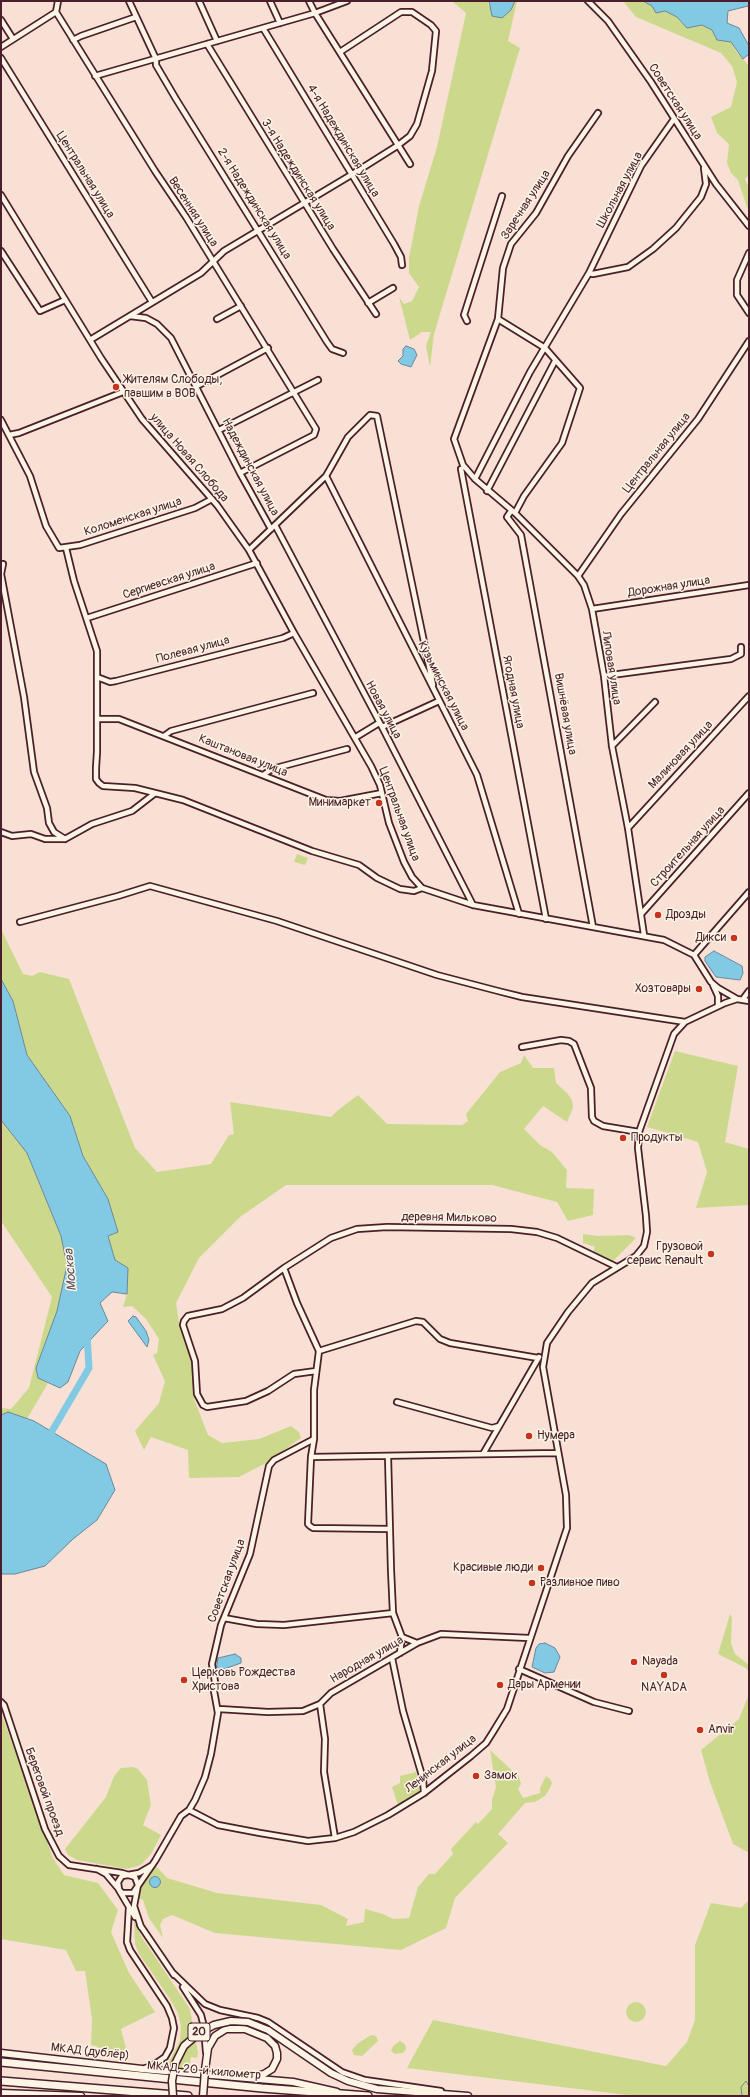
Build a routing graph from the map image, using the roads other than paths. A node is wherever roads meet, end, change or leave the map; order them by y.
1 (58, 1) edge
2 (129, 1) edge
3 (199, 1) edge
4 (270, 1) edge
5 (309, 1) edge
6 (347, 1) edge
7 (588, 1) edge
8 (56, 12) junction
9 (315, 13) junction
10 (136, 17) junction
11 (1, 20) edge
12 (280, 23) junction
13 (263, 28) junction
14 (13, 39) junction
15 (73, 40) junction
16 (217, 41) junction
17 (207, 44) junction
18 (1, 47) edge
19 (340, 52) junction
20 (1, 58) edge
21 (156, 59) junction
22 (95, 76) junction
23 (598, 113) dead end
24 (674, 119) junction
25 (397, 146) junction
26 (696, 151) junction
27 (410, 164) dead end
28 (351, 175) junction
29 (1, 195) edge
30 (502, 196) dead end
31 (304, 203) junction
32 (749, 226) edge
33 (258, 231) junction
34 (1, 252) edge
35 (749, 253) edge
36 (213, 261) junction
37 (402, 265) dead end
38 (589, 273) junction
39 (393, 288) dead end
40 (66, 300) junction
41 (152, 302) junction
42 (368, 302) junction
43 (241, 306) junction
44 (749, 313) edge
45 (376, 314) dead end
46 (130, 316) junction
47 (217, 319) dead end
48 (498, 319) junction
49 (467, 321) dead end
50 (90, 340) junction
51 (749, 341) edge
52 (268, 348) junction
53 (545, 348) junction
54 (343, 353) dead end
55 (555, 361) junction
56 (318, 380) dead end
57 (196, 386) junction
58 (123, 392) junction
59 (294, 393) junction
60 (1, 420) edge
61 (218, 430) junction
62 (9, 434) junction
63 (461, 469) dead end
64 (240, 473) junction
65 (326, 476) junction
66 (475, 479) junction
67 (488, 491) junction
68 (212, 499) junction
69 (513, 512) junction
70 (273, 527) junction
71 (66, 548) junction
72 (249, 550) junction
73 (257, 563) junction
74 (3, 564) dead end
75 (578, 576) junction
76 (749, 585) edge
77 (592, 609) junction
78 (87, 618) junction
79 (294, 633) junction
80 (741, 647) dead end
81 (604, 676) junction
82 (97, 677) junction
83 (434, 692) junction
84 (313, 693) dead end
85 (749, 696) edge
86 (439, 701) junction
87 (655, 702) dead end
88 (97, 719) junction
89 (380, 725) junction
90 (164, 736) junction
91 (356, 737) junction
92 (612, 746) junction
93 (347, 748) dead end
94 (263, 775) junction
95 (749, 793) edge
96 (154, 794) junction
97 (382, 794) junction
98 (628, 828) junction
99 (1, 832) edge
100 (65, 839) junction
101 (422, 888) junction
102 (749, 892) edge
103 (473, 905) junction
104 (642, 913) junction
105 (519, 914) junction
106 (546, 919) junction
107 (20, 922) dead end
108 (593, 927) junction
109 (644, 935) junction
110 (694, 955) junction
111 (711, 982) junction
112 (749, 991) edge
113 (740, 999) junction
114 (749, 1001) edge
115 (718, 1006) junction
116 (685, 1022) junction
117 (522, 1047) dead end
118 (639, 1132) junction
119 (617, 1267) junction
120 (284, 1268) junction
121 (319, 1351) junction
122 (544, 1354) junction
123 (538, 1358) junction
124 (316, 1371) junction
125 (397, 1402) dead end
126 (501, 1423) junction
127 (312, 1440) junction
128 (558, 1453) junction
129 (483, 1454) junction
130 (388, 1456) junction
131 (311, 1457) junction
132 (388, 1529) junction
133 (393, 1613) junction
134 (224, 1618) junction
135 (402, 1637) junction
136 (529, 1638) junction
137 (417, 1643) junction
138 (400, 1653) junction
139 (392, 1658) junction
140 (519, 1669) junction
141 (1, 1702) edge
142 (320, 1704) junction
143 (218, 1706) junction
144 (629, 1711) dead end
145 (424, 1793) junction
146 (189, 1810) junction
147 (335, 1838) junction
148 (152, 1865) junction
149 (97, 1869) junction
150 (127, 1874) junction
151 (119, 1890) junction
152 (136, 1890) junction
153 (128, 1905) junction
154 (141, 1927) junction
155 (173, 1973) junction
156 (1, 2053) edge
157 (206, 2056) junction
158 (1, 2062) edge
159 (142, 2069) junction
160 (247, 2077) junction
161 (1, 2081) edge
162 (1, 2093) edge
163 (343, 2094) junction
164 (81, 2096) edge
165 (173, 2096) edge
166 (188, 2096) edge
167 (203, 2096) edge
168 (368, 2096) edge
169 (466, 2096) edge

1 - 8 street
2 - 10 street, 2-я Надеждинская улица
3 - 16 street
4 - 12 street
5 - 9 street
6 - 9 street
7 - 24 street, Советская улица
8 - 14 street
8 - 15 street, Весенняя улица
9 - 12 street
9 - 19 street
10 - 15 street
10 - 21 street, 2-я Надеждинская улица
11 - 14 street
12 - 13 street
13 - 16 street
13 - 28 street, 4-я Надеждинская улица
14 - 18 street
15 - 22 street, Весенняя улица
16 - 17 street
17 - 21 street
17 - 31 street, 3-я Надеждинская улица
19 - 25 street
19 - 25 street
20 - 41 street, Центральная улица
21 - 22 street
21 - 33 street, 2-я Надеждинская улица
22 - 36 street, Весенняя улица
23 - 48 street, Заречная улица
24 - 26 street, Советская улица
24 - 38 street, Школьная улица
25 - 27 street
25 - 28 street
26 - 32 street, Советская улица
26 - 38 street
28 - 31 street
28 - 37 street, 4-я Надеждинская улица
29 - 40 street
30 - 49 street
31 - 33 street
31 - 42 street, 3-я Надеждинская улица
33 - 36 street
33 - 54 street, 2-я Надеждинская улица
34 - 40 street
35 - 44 street
36 - 41 street
36 - 43 street, Весенняя улица
38 - 53 street, Школьная улица
39 - 42 street
40 - 50 street
41 - 46 street
42 - 45 street, 3-я Надеждинская улица
43 - 47 street
43 - 52 street, Весенняя улица
46 - 50 street
46 - 57 street, Надеждинская улица
48 - 53 street
48 - 66 street, Липовая улица
50 - 58 street, улица Новая Слобода
51 - 75 street, Центральная улица
52 - 57 street
52 - 59 street, Весенняя улица
53 - 55 street
53 - 66 street, Школьная улица
55 - 67 street
55 - 69 street
56 - 59 street
57 - 61 street, Надеждинская улица
58 - 62 street
58 - 68 street, улица Новая Слобода
59 - 61 street
59 - 64 street, Весенняя улица
60 - 62 street
61 - 64 street, Надеждинская улица
62 - 71 street, Коломенская улица
63 - 106 street, Ягодная улица
64 - 70 street, Надеждинская улица
65 - 70 street
65 - 83 street, Кузьминская улица
65 - 83 street
66 - 67 street, Липовая улица
67 - 69 street, Липовая улица
68 - 71 street, Коломенская улица
68 - 72 street, улица Новая Слобода
69 - 75 street, Липовая улица
69 - 108 street, Вишнёвая улица
70 - 72 street
70 - 89 street, Новая улица
71 - 78 street
72 - 73 street, Центральная улица
73 - 78 street, Сергиевская улица
73 - 79 street, Центральная улица
74 - 100 street
75 - 77 street, Липовая улица
76 - 77 street, Дорожная улица
77 - 81 street, Липовая улица
78 - 82 street
79 - 82 street, Полевая улица
79 - 91 street, Центральная улица
80 - 81 street
81 - 92 street, Липовая улица
82 - 88 street
83 - 86 street, Кузьминская улица
84 - 90 street
85 - 98 street, Малиновая улица
86 - 89 street
86 - 105 street, Кузьминская улица
87 - 92 street
88 - 90 street, Каштановая улица
88 - 96 street
89 - 91 street
89 - 103 street, Новая улица
90 - 94 street, Каштановая улица
91 - 97 street, Центральная улица
92 - 98 street, Липовая улица
93 - 94 street
94 - 97 street, Каштановая улица
95 - 104 street, Строительная улица
96 - 100 street
96 - 101 street
97 - 101 street, Центральная улица
98 - 104 street, Липовая улица
99 - 100 street
101 - 103 street
102 - 110 street
103 - 105 street
104 - 109 street, Липовая улица
105 - 106 street
106 - 108 street
107 - 116 street
108 - 109 street
109 - 110 street
110 - 111 street
111 - 113 street
111 - 115 street
112 - 113 street
113 - 114 street
113 - 115 street
115 - 116 street
116 - 118 street, Ленинская улица
117 - 118 street
118 - 119 street, Ленинская улица
119 - 120 street, деревня Мильково
119 - 122 street, Ленинская улица
120 - 121 street
120 - 124 street, деревня Мильково
121 - 123 street
121 - 124 street
122 - 123 street
122 - 128 street, Ленинская улица
123 - 126 street
124 - 127 street
125 - 126 street
126 - 129 street
127 - 131 street
127 - 134 street, Советская улица
128 - 129 street
128 - 136 street, Ленинская улица
129 - 130 street
130 - 131 street
130 - 132 street
131 - 132 street
132 - 133 street
133 - 134 street
133 - 135 street
134 - 143 street, Советская улица
135 - 137 street
135 - 138 street
136 - 137 street, Народная улица
136 - 140 street, Ленинская улица
137 - 138 street, Народная улица
138 - 139 street, Народная улица
139 - 142 street, Народная улица
139 - 145 street
140 - 144 street
140 - 145 street, Ленинская улица
141 - 149 street, Береговой проезд
142 - 143 street, Народная улица
142 - 147 street
143 - 146 street
145 - 147 street, Ленинская улица
146 - 147 street, Ленинская улица
146 - 148 street
148 - 150 street
148 - 152 street
149 - 150 street, Береговой проезд
149 - 151 street
150 - 151 street
150 - 152 street
151 - 152 street
151 - 153 street
152 - 154 street
153 - 154 street
153 - 159 street
154 - 155 street
155 - 157 street
155 - 169 street
156 - 159 main road, МКАД (дублёр)
157 - 160 main road
157 - 167 main road, bridge
158 - 163 highway, МКАД, 20-й километр
159 - 160 main road, МКАД (дублёр)
160 - 163 main road, МКАД (дублёр)
161 - 166 highway
162 - 164 main road
163 - 168 highway, МКАД, 20-й километр
165 - 169 main road, 20, bridge

